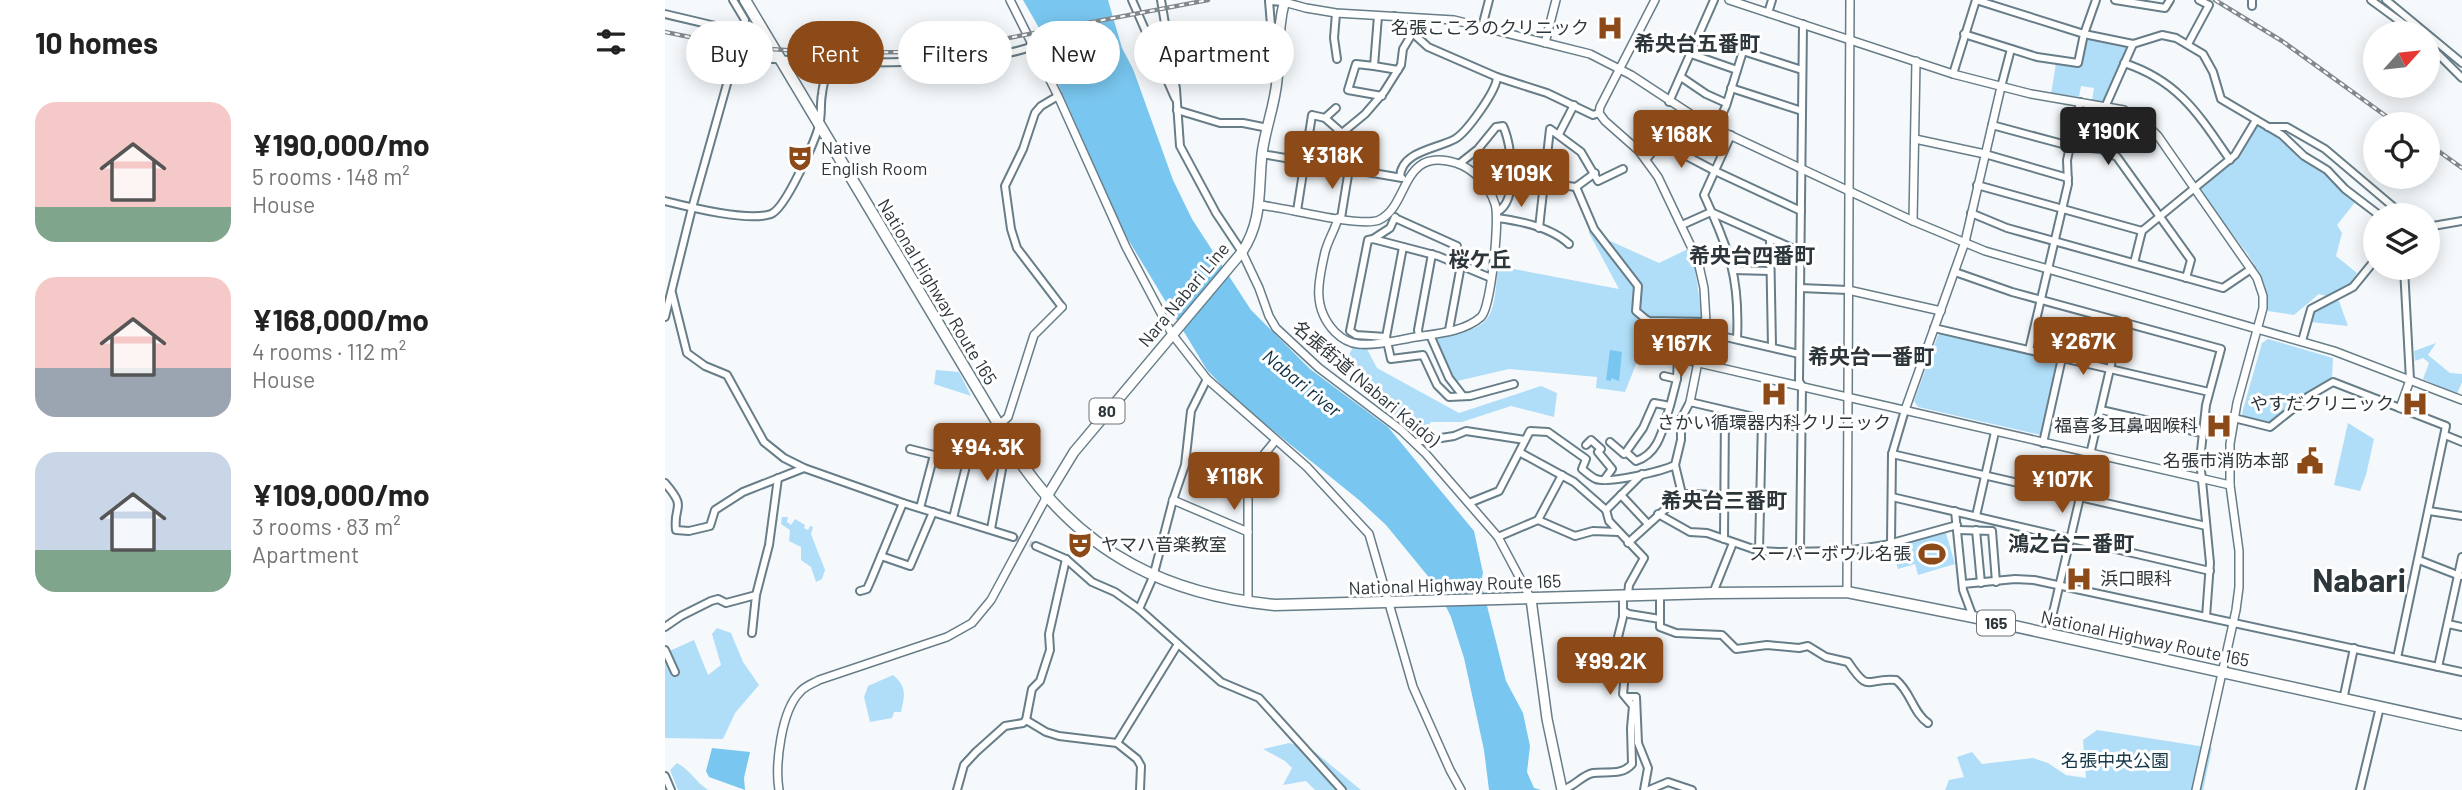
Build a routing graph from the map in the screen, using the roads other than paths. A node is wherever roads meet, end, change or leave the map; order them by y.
1 (733, 0) edge
2 (745, 0) edge
3 (1010, 0) edge
4 (1132, 0) edge
5 (1161, 0) edge
6 (1269, 0) edge
7 (1489, 0) edge
8 (1556, 0) edge
9 (1655, 0) edge
10 (1714, 0) edge
11 (1729, 0) edge
12 (1772, 0) edge
13 (1850, 0) edge
14 (1976, 0) edge
15 (2096, 0) edge
16 (2115, 0) edge
17 (2170, 0) edge
18 (2199, 0) edge
19 (2371, 0) edge
20 (2386, 0) edge
21 (1285, 1) edge
22 (1336, 13) junction
23 (1768, 13) junction
24 (665, 14) edge
25 (1378, 16) junction
26 (1394, 16) junction
27 (695, 21) edge
28 (745, 21) edge
29 (1271, 21) edge
30 (1281, 21) edge
31 (2400, 21) edge
32 (1803, 24) junction
33 (1482, 27) junction
34 (1026, 32) edge
35 (1412, 34) junction
36 (1964, 34) junction
37 (2084, 34) junction
38 (1699, 37) junction
39 (1850, 40) junction
40 (1545, 43) junction
41 (2133, 44) junction
42 (2188, 44) junction
43 (1026, 48) edge
44 (2011, 48) junction
45 (1743, 51) junction
46 (1691, 54) junction
47 (2440, 56) edge
48 (773, 59) edge
49 (1337, 59) dead end
50 (782, 60) junction
51 (787, 60) edge
52 (884, 61) edge
53 (1916, 61) junction
54 (2124, 63) junction
55 (2462, 63) edge
56 (1374, 66) junction
57 (1620, 68) junction
58 (1398, 70) junction
59 (1737, 70) junction
60 (1803, 70) junction
61 (1953, 74) junction
62 (1497, 77) junction
63 (1681, 77) junction
64 (2462, 78) edge
65 (728, 84) edge
66 (824, 84) edge
67 (1052, 84) edge
68 (1277, 84) edge
69 (2001, 87) junction
70 (1731, 88) junction
71 (1058, 96) junction
72 (1382, 96) junction
73 (1669, 102) junction
74 (2080, 102) junction
75 (1726, 103) junction
76 (1574, 105) junction
77 (2106, 105) junction
78 (1177, 106) junction
79 (1336, 108) dead end
80 (1802, 111) junction
81 (1599, 113) junction
82 (1325, 118) junction
83 (2256, 120) junction
84 (1718, 123) dead end
85 (1992, 125) junction
86 (819, 126) junction
87 (2268, 127) junction
88 (1268, 128) junction
89 (1559, 134) junction
90 (1731, 135) junction
91 (1915, 139) junction
92 (2070, 146) junction
93 (1262, 154) junction
94 (1985, 154) junction
95 (1646, 160) junction
96 (2230, 160) junction
97 (1305, 161) junction
98 (1459, 164) junction
99 (1801, 168) junction
100 (1349, 169) junction
101 (1623, 169) dead end
102 (1714, 171) junction
103 (1595, 173) junction
104 (2068, 178) junction
105 (1403, 179) junction
106 (1544, 183) junction
107 (1977, 185) junction
108 (1576, 187) junction
109 (2195, 189) junction
110 (1850, 192) junction
111 (665, 201) edge
112 (2363, 203) edge
113 (2389, 203) edge
114 (1259, 205) junction
115 (692, 208) junction
116 (2062, 208) junction
117 (1297, 211) junction
118 (1801, 211) junction
119 (1711, 212) junction
120 (1971, 214) junction
121 (1392, 215) junction
122 (1497, 215) junction
123 (2160, 216) junction
124 (1340, 218) junction
125 (1913, 221) junction
126 (2462, 221) edge
127 (1682, 225) junction
128 (2440, 225) edge
129 (1539, 228) junction
130 (2142, 231) junction
131 (1373, 239) junction
132 (1770, 239) junction
133 (1965, 242) junction
134 (2054, 242) junction
135 (1569, 244) dead end
136 (1457, 246) dead end
137 (1403, 247) junction
138 (1242, 252) junction
139 (1801, 252) junction
140 (1432, 254) junction
141 (2134, 263) junction
142 (1461, 265) junction
143 (2251, 269) junction
144 (1734, 270) junction
145 (1770, 271) junction
146 (2047, 271) junction
147 (1955, 272) junction
148 (2363, 275) edge
149 (1491, 278) junction
150 (2186, 278) junction
151 (2406, 280) edge
152 (1800, 288) junction
153 (1848, 290) junction
154 (672, 293) junction
155 (2041, 299) junction
156 (1062, 307) joint
157 (1941, 311) junction
158 (665, 317) edge
159 (1647, 320) junction
160 (1706, 322) junction
161 (2121, 322) junction
162 (1934, 328) junction
163 (2257, 329) junction
164 (1450, 330) junction
165 (1173, 332) junction
166 (1705, 332) junction
167 (1430, 335) junction
168 (1419, 336) junction
169 (1387, 339) junction
170 (1737, 339) junction
171 (2302, 341) junction
172 (1772, 347) junction
173 (2029, 350) junction
174 (1799, 354) junction
175 (1678, 358) junction
176 (2062, 358) junction
177 (1699, 363) junction
178 (2110, 369) junction
179 (1664, 376) dead end
180 (1207, 379) junction
181 (1677, 379) junction
182 (2410, 380) junction
183 (1514, 384) dead end
184 (1802, 386) junction
185 (2210, 392) junction
186 (1463, 396) junction
187 (1849, 398) junction
188 (2462, 400) edge
189 (1689, 402) junction
190 (1670, 406) junction
191 (2400, 408) junction
192 (2101, 410) junction
193 (1725, 411) junction
194 (1905, 411) junction
195 (2234, 418) junction
196 (1762, 420) junction
197 (998, 426) junction
198 (1801, 428) junction
199 (1995, 432) junction
200 (2202, 433) junction
201 (2445, 435) junction
202 (1525, 440) junction
203 (1275, 441) junction
204 (1007, 442) junction
205 (1415, 442) junction
206 (1610, 442) dead end
207 (2462, 442) edge
208 (2043, 443) junction
209 (1586, 446) dead end
210 (910, 449) dead end
211 (1521, 453) junction
212 (2091, 453) junction
213 (1892, 454) junction
214 (934, 455) junction
215 (1623, 455) junction
216 (966, 464) junction
217 (1675, 466) junction
218 (804, 468) junction
219 (1642, 473) junction
220 (1562, 475) junction
221 (1985, 475) junction
222 (778, 478) junction
223 (2200, 479) junction
224 (1604, 480) junction
225 (665, 483) edge
226 (2230, 485) junction
227 (1682, 494) junction
228 (1621, 495) junction
229 (1723, 495) junction
230 (1892, 497) junction
231 (2080, 497) junction
232 (1046, 498) junction
233 (1173, 499) junction
234 (903, 503) junction
235 (1469, 503) junction
236 (920, 508) junction
237 (1606, 510) junction
238 (1955, 511) junction
239 (2429, 511) junction
240 (933, 512) junction
241 (1658, 514) junction
242 (1976, 516) junction
243 (2462, 516) edge
244 (953, 518) junction
245 (1538, 520) junction
246 (1648, 524) junction
247 (2206, 526) junction
248 (1957, 528) junction
249 (991, 529) junction
250 (1976, 530) junction
251 (1248, 532) junction
252 (1618, 532) junction
253 (1013, 537) tunnel mouth
254 (1498, 537) junction
255 (2071, 538) junction
256 (1724, 539) junction
257 (1629, 543) junction
258 (1733, 543) junction
259 (1891, 544) junction
260 (1036, 547) tunnel mouth
261 (1759, 551) junction
262 (1800, 551) junction
263 (1846, 551) junction
264 (881, 556) junction
265 (2462, 557) edge
266 (1066, 559) junction
267 (2419, 560) junction
268 (2210, 570) junction
269 (2460, 576) edge
270 (1153, 577) junction
271 (1996, 582) junction
272 (1981, 583) junction
273 (1963, 584) junction
274 (2059, 586) junction
275 (860, 591) dead end
276 (1847, 592) junction
277 (1713, 593) junction
278 (1660, 594) junction
279 (756, 595) junction
280 (1625, 596) junction
281 (1527, 599) junction
282 (1248, 602) junction
283 (1389, 603) junction
284 (1139, 609) junction
285 (1623, 611) junction
286 (1973, 617) junction
287 (2206, 618) junction
288 (1660, 619) junction
289 (2234, 621) junction
290 (2448, 624) junction
291 (665, 627) edge
292 (2462, 627) edge
293 (752, 633) dead end
294 (2048, 634) junction
295 (1178, 644) junction
296 (2354, 648) junction
297 (665, 650) edge
298 (2397, 658) junction
299 (2438, 667) junction
300 (675, 672) dead end
301 (2224, 672) junction
302 (2462, 672) edge
303 (1625, 698) junction
304 (2343, 700) junction
305 (2380, 707) junction
306 (1026, 720) junction
307 (1929, 723) dead end
308 (2462, 725) edge
309 (1117, 743) junction
310 (665, 776) edge
311 (671, 790) edge
312 (779, 790) edge
313 (957, 790) edge
314 (1140, 790) edge
315 (1342, 790) edge
316 (1461, 790) edge
317 (1562, 790) edge
318 (1646, 790) edge
319 (1692, 790) edge
320 (2196, 790) edge
321 (2360, 790) edge

1 - 28 street
2 - 50 highway, National Highway Route 165 / 165
3 - 34 street
4 - 78 street
5 - 78 street
6 - 21 street
6 - 29 street
7 - 33 street
8 - 40 street
9 - 57 street
10 - 38 street
11 - 23 street
12 - 23 street
13 - 39 street
14 - 36 street
14 - 37 street
15 - 37 street
16 - 17 street
18 - 42 street
19 - 31 street
20 - 55 street
21 - 22 street
21 - 30 main road, Nara Nabari Line / 80
22 - 25 street
22 - 49 street
23 - 32 street
24 - 27 street
25 - 26 street
25 - 56 street
26 - 33 street
26 - 35 street
32 - 39 street
32 - 60 street
33 - 40 street
35 - 58 street
35 - 62 street
36 - 44 street
36 - 61 street
37 - 41 street
37 - 44 street
38 - 45 street
38 - 46 street
39 - 53 street
39 - 110 street
40 - 57 street
41 - 42 street
41 - 54 street
42 - 83 street
43 - 52 street
44 - 69 street
45 - 59 street
45 - 60 street
46 - 59 street
46 - 63 street
47 - 64 street
48 - 50 street
50 - 51 street
50 - 86 highway, National Highway Route 165 / 165
53 - 61 street
53 - 91 street
54 - 77 street
54 - 96 street
56 - 58 street
56 - 72 street
57 - 73 street
57 - 81 street
58 - 72 street
59 - 70 street
60 - 80 street
61 - 69 street
62 - 76 street
62 - 105 street
63 - 73 street
63 - 75 street
65 - 115 street
66 - 86 street
67 - 71 street
68 - 88 main road, Nara Nabari Line / 80
69 - 74 street
69 - 85 street
70 - 75 street
70 - 80 street
71 - 156 street
71 - 165 street
72 - 82 street
73 - 90 street
74 - 77 street
74 - 92 street
75 - 84 street
76 - 81 street
76 - 89 street
77 - 109 street
78 - 88 street
78 - 138 street
79 - 82 street
80 - 99 street
81 - 95 street
82 - 97 street
83 - 87 street
83 - 96 street
85 - 92 street
85 - 94 street
86 - 115 street
86 - 197 highway, National Highway Route 165 / 165
87 - 112 street
87 - 113 street
88 - 93 main road, Nara Nabari Line / 80
89 - 103 street
89 - 106 street
90 - 99 street
90 - 102 street
91 - 94 street
91 - 125 street
92 - 104 street
92 - 123 street
93 - 97 street
93 - 114 main road, Nara Nabari Line / 80
94 - 104 street
94 - 107 street
95 - 102 street
95 - 127 street
96 - 109 street
97 - 100 street
97 - 117 street
98 - 105 street
98 - 122 street
98 - 122 street
99 - 110 street
99 - 118 street
100 - 105 street
100 - 124 street
101 - 103 street
102 - 118 street
102 - 119 street
103 - 108 street
104 - 116 street
105 - 121 street
106 - 108 street
106 - 129 street
107 - 116 street
107 - 120 street
108 - 159 street
109 - 123 street
109 - 143 street
110 - 125 street
110 - 153 street
111 - 115 street
114 - 117 street
114 - 138 main road, Nara Nabari Line / 80
115 - 154 street
116 - 130 street
116 - 134 street
117 - 124 street
118 - 139 street
119 - 127 street
119 - 132 street
119 - 144 street
120 - 133 street
120 - 134 street
121 - 124 street
121 - 131 street
121 - 136 street
122 - 129 street
122 - 149 street
123 - 130 street
123 - 150 street
124 - 169 street
125 - 133 street
126 - 128 street
127 - 160 street
129 - 135 street
130 - 141 street
131 - 137 street
131 - 169 street
132 - 139 street
132 - 145 street
133 - 146 street
133 - 147 street
134 - 141 street
134 - 146 street
137 - 140 street
137 - 169 street
138 - 165 main road, Nara Nabari Line / 80
138 - 205 street, 名張街道 (Nabari Kaidō)
139 - 152 street
140 - 142 street
140 - 168 street
141 - 150 street
142 - 149 street
142 - 164 street
143 - 150 street
143 - 163 street
144 - 145 street
144 - 170 street
145 - 172 street
146 - 155 street
146 - 163 street
147 - 155 street
147 - 157 street
148 - 171 street
149 - 164 street
151 - 182 street
152 - 153 street
152 - 174 street
153 - 157 street
153 - 187 street
154 - 158 street
154 - 218 street
155 - 161 street
155 - 173 street
156 - 197 street
157 - 162 street
159 - 160 street
159 - 175 street
160 - 166 street
161 - 178 street
161 - 185 street
162 - 173 street
162 - 194 street
163 - 171 street
163 - 195 street
164 - 167 street
165 - 180 street
165 - 232 main road, Nara Nabari Line / 80
166 - 170 street
166 - 177 street
167 - 168 street
167 - 186 street
168 - 169 street
169 - 186 street
170 - 172 street
171 - 182 street
172 - 174 street
173 - 176 street
174 - 184 street
175 - 177 street
175 - 181 street
176 - 178 street
176 - 208 street
177 - 184 street
177 - 189 street
178 - 185 street
178 - 192 street
179 - 181 street
180 - 203 street
180 - 233 street
181 - 190 street
182 - 188 street
182 - 191 street
183 - 186 street
184 - 187 street
184 - 198 street
185 - 200 street
187 - 194 street
187 - 263 street
189 - 193 street
189 - 217 street
190 - 215 street
190 - 215 street
191 - 195 street
191 - 201 street
192 - 200 street
192 - 212 street
193 - 196 street
193 - 229 street
194 - 199 street
194 - 213 street
195 - 226 street
196 - 198 street
196 - 261 street
197 - 204 highway, National Highway Route 165 / 165
197 - 216 street
198 - 262 street
199 - 208 street
199 - 221 street
200 - 223 street
201 - 207 street
201 - 239 street
202 - 205 street
202 - 211 street
202 - 224 street
203 - 251 street
203 - 283 street
204 - 232 highway, National Highway Route 165 / 165
204 - 249 street
205 - 235 street, 名張街道 (Nabari Kaidō)
206 - 215 street
208 - 212 street
209 - 224 street
210 - 214 street
211 - 220 street
211 - 235 street
212 - 223 street
212 - 231 street
213 - 221 street
213 - 230 street
214 - 216 street
214 - 236 street
216 - 244 street
217 - 219 street
217 - 227 street
218 - 222 street
218 - 234 street
219 - 224 street
219 - 228 street
220 - 237 street
220 - 245 street
221 - 231 street
221 - 242 street
222 - 225 street
222 - 279 street
223 - 226 street
223 - 247 street
226 - 289 street
227 - 229 street
227 - 241 street
228 - 237 street
228 - 246 street
229 - 256 street
230 - 238 street
230 - 259 street
231 - 247 street
231 - 255 street
232 - 270 highway, National Highway Route 165 / 165
232 - 312 street
233 - 251 street
233 - 270 street
234 - 236 street
234 - 264 street
235 - 254 street, 名張街道 (Nabari Kaidō)
236 - 240 street
237 - 252 street
238 - 242 street
238 - 248 street
239 - 243 street
239 - 267 street
240 - 244 street
240 - 264 street
241 - 246 street
241 - 256 street
242 - 255 street
244 - 249 street
245 - 252 street
245 - 254 street
246 - 257 street
247 - 268 street
248 - 250 street
248 - 259 street
248 - 273 street
249 - 253 street
250 - 271 street
250 - 272 street
251 - 282 street
252 - 257 street
254 - 281 street, 名張街道 (Nabari Kaidō)
255 - 268 street
255 - 274 street
256 - 258 street
257 - 280 street
258 - 261 street
258 - 277 street
259 - 263 street
260 - 266 street
261 - 262 street
262 - 263 street
263 - 276 street
264 - 275 street
265 - 269 street
266 - 284 street
266 - 306 street
267 - 269 street
267 - 298 street
268 - 287 street
269 - 290 street
270 - 282 highway, National Highway Route 165 / 165
270 - 284 street
271 - 272 street
271 - 274 street
272 - 273 street
273 - 286 street
274 - 287 street
274 - 294 street
276 - 277 highway, National Highway Route 165 / 165
276 - 286 highway, National Highway Route 165 / 165
277 - 278 highway, National Highway Route 165 / 165
278 - 280 highway, National Highway Route 165 / 165
278 - 288 street
279 - 291 street
279 - 293 street
280 - 281 highway, National Highway Route 165 / 165
280 - 285 street
281 - 283 highway, National Highway Route 165 / 165
281 - 317 main road
282 - 283 highway, National Highway Route 165 / 165
283 - 316 street
284 - 295 street
285 - 288 street
285 - 303 street
286 - 294 highway, National Highway Route 165 / 165
287 - 289 street
288 - 307 street
289 - 296 street
289 - 301 street
290 - 292 street
290 - 299 street
294 - 301 highway, National Highway Route 165 / 165
295 - 309 street
295 - 315 street
296 - 298 street
296 - 304 street
297 - 300 street
298 - 299 street
299 - 302 street
301 - 304 highway, National Highway Route 165 / 165
301 - 320 street
303 - 317 street
303 - 318 street
304 - 305 highway, National Highway Route 165 / 165
305 - 308 highway, National Highway Route 165 / 165
305 - 321 street
306 - 309 street
306 - 313 street
309 - 314 street
310 - 311 street
318 - 319 street

